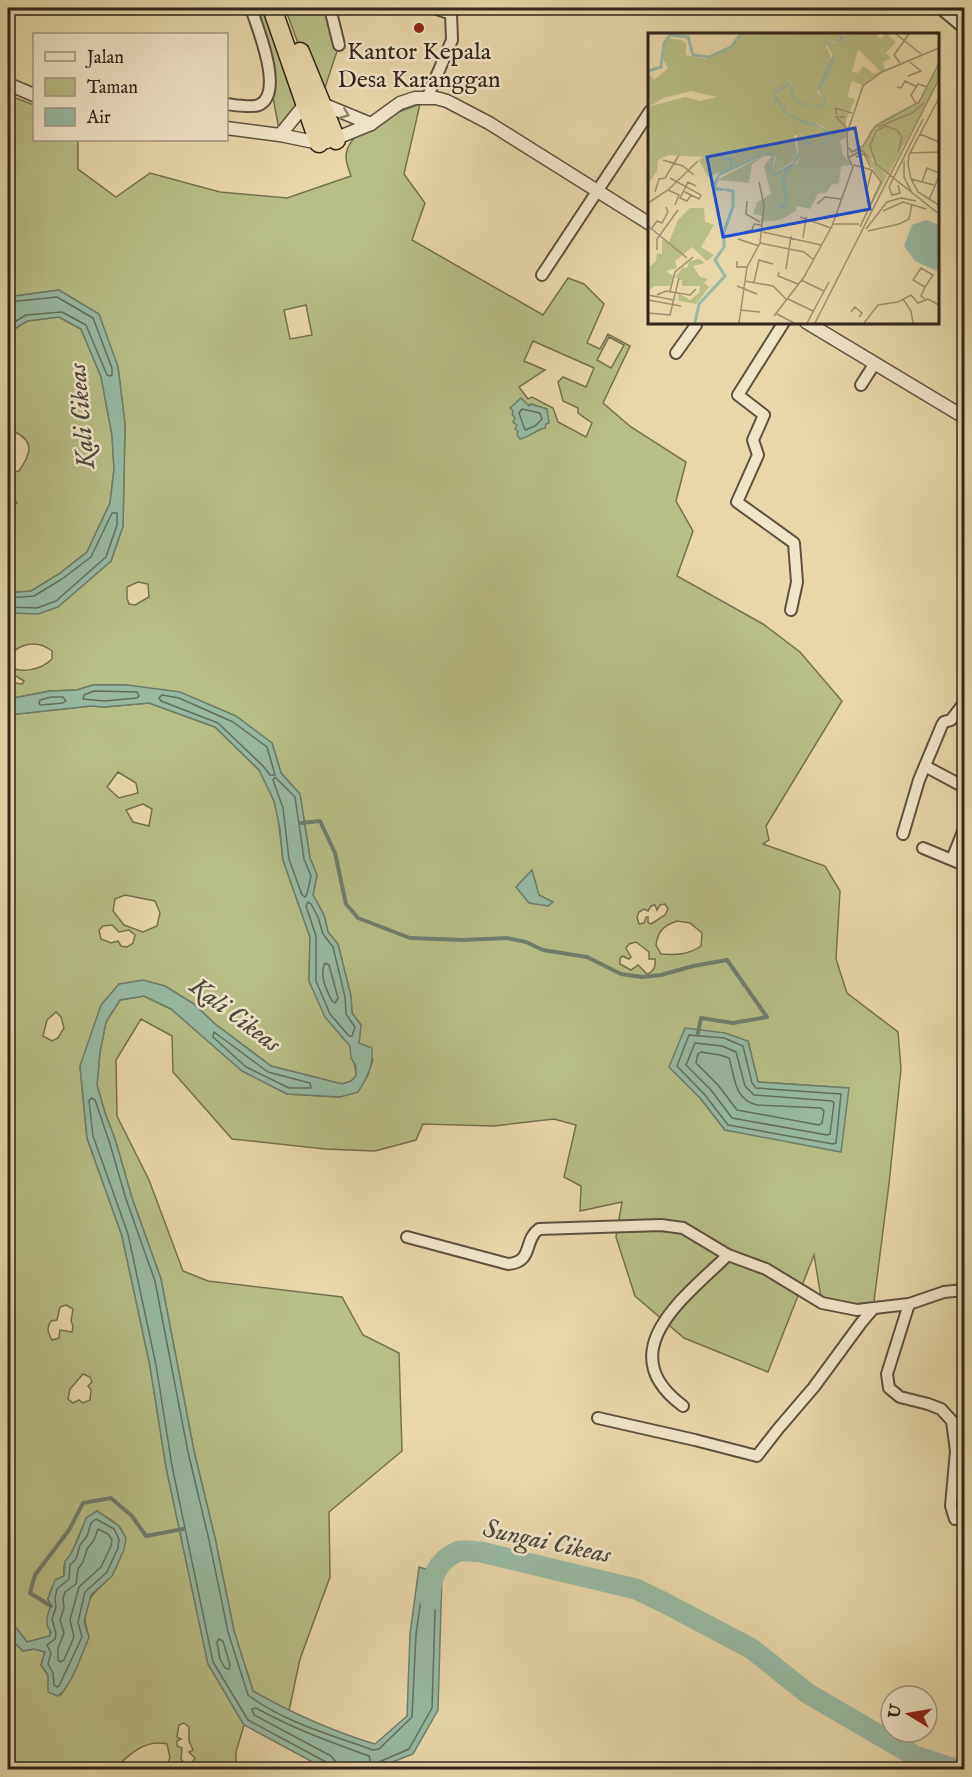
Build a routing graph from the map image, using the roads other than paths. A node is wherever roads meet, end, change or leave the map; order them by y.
1 (251, 8) edge
2 (272, 8) edge
3 (285, 8) edge
4 (330, 8) edge
5 (434, 8) edge
6 (940, 8) edge
7 (453, 11) edge
8 (964, 28) edge
9 (339, 45) dead end
10 (8, 84) edge
11 (33, 94) edge
12 (428, 96) junction
13 (313, 103) junction
14 (228, 104) edge
15 (648, 114) edge
16 (371, 124) junction
17 (228, 128) edge
18 (280, 135) junction
19 (327, 141) junction
20 (597, 192) junction
21 (648, 223) edge
22 (542, 275) dead end
23 (696, 324) edge
24 (783, 324) edge
25 (809, 324) edge
26 (676, 353) dead end
27 (875, 363) junction
28 (861, 386) dead end
29 (964, 417) edge
30 (791, 610) dead end
31 (964, 703) edge
32 (925, 766) junction
33 (964, 787) edge
34 (964, 829) edge
35 (903, 834) dead end
36 (923, 848) dead end
37 (952, 859) junction
38 (964, 865) edge
39 (407, 1237) dead end
40 (728, 1254) junction
41 (964, 1290) edge
42 (909, 1304) junction
43 (873, 1309) junction
44 (683, 1406) dead end
45 (598, 1418) dead end
46 (956, 1519) dead end

1 - 14 street
2 - 13 highway
3 - 13 highway
4 - 9 street
5 - 7 street
6 - 8 street
7 - 12 street
10 - 11 street
12 - 16 street
12 - 20 street
13 -> 16 street
13 - 18 street
13 - 19 highway
15 - 20 street
16 - 19 street
17 - 18 street
18 - 19 street
20 - 21 street
20 - 22 street
23 - 26 street
24 - 30 street
25 - 27 street
27 - 28 street
27 - 29 street
31 - 32 street
32 - 33 street
32 - 35 street
34 - 37 street
36 - 37 street
37 - 38 street
39 - 40 street
40 - 43 street
40 - 44 street
41 - 42 street
42 - 43 street
42 - 46 street
43 - 45 street

